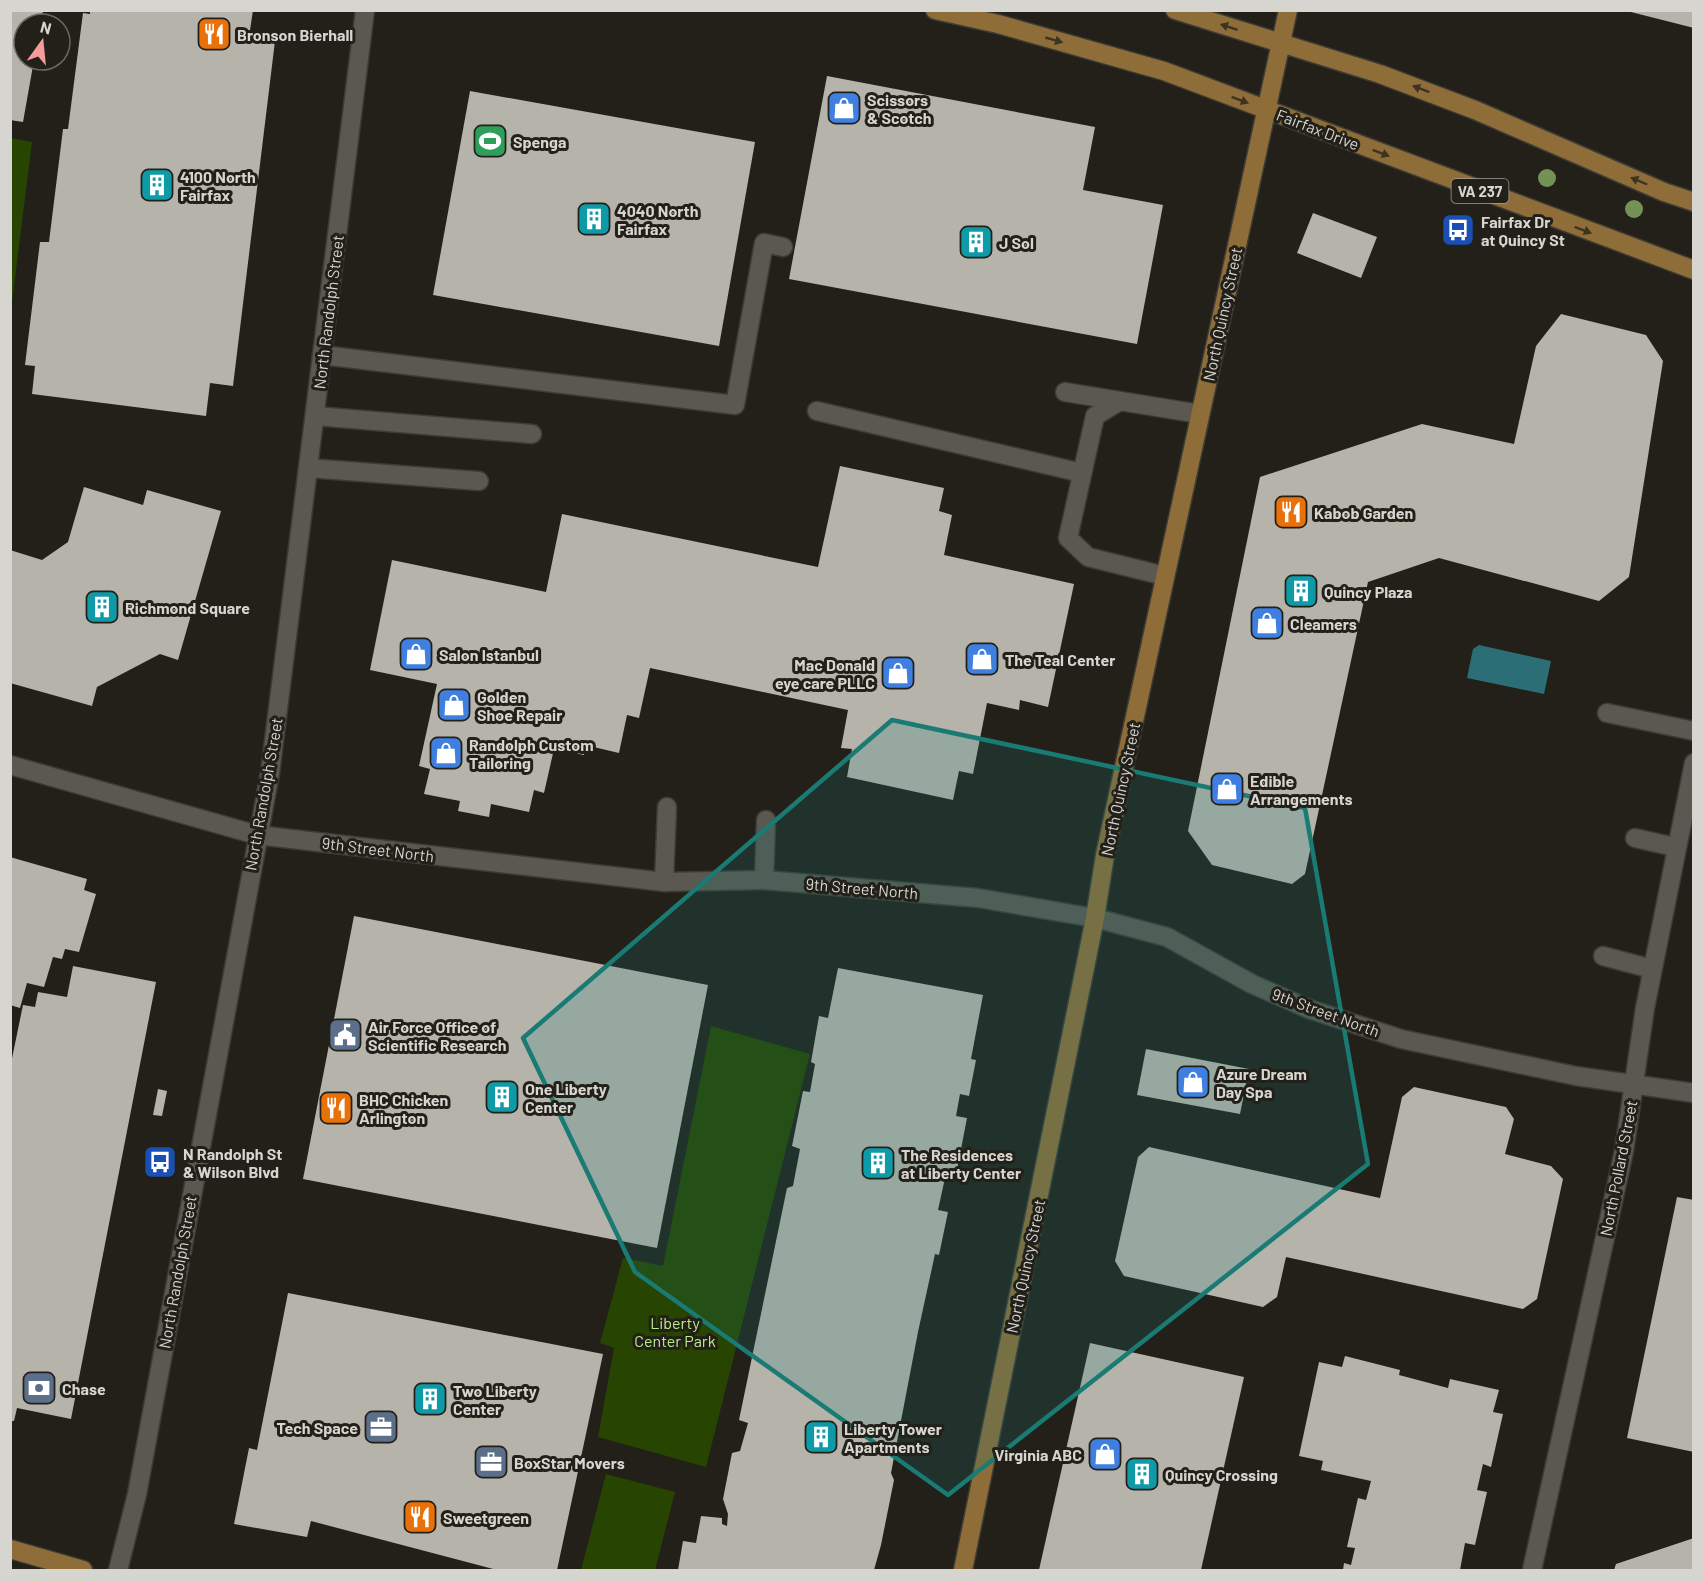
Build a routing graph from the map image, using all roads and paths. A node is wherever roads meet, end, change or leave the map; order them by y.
1 (365, 10) edge
2 (935, 10) edge
3 (1175, 10) edge
4 (1288, 10) edge
5 (1282, 44) junction
6 (1267, 110) junction
7 (1694, 202) edge
8 (783, 247) dead end
9 (1694, 270) edge
10 (322, 355) junction
11 (1065, 392) dead end
12 (1120, 401) junction
13 (817, 411) dead end
14 (1200, 414) junction
15 (315, 416) junction
16 (532, 434) dead end
17 (308, 468) junction
18 (1082, 473) junction
19 (479, 481) dead end
20 (1165, 576) junction
21 (1607, 713) dead end
22 (1694, 731) edge
23 (1694, 763) edge
24 (10, 765) edge
25 (667, 807) dead end
26 (766, 820) dead end
27 (257, 835) junction
28 (1635, 838) dead end
29 (1675, 847) junction
30 (764, 880) junction
31 (664, 882) junction
32 (1095, 918) junction
33 (1604, 956) dead end
34 (1652, 969) junction
35 (1633, 1084) junction
36 (1694, 1093) edge
37 (10, 1549) edge
38 (83, 1570) edge
39 (118, 1570) edge
40 (963, 1570) edge
41 (1532, 1570) edge

1 - 10 street, North Randolph Street
2 -> 6 main road, Fairfax Drive / VA 237
5 -> 3 main road
4 - 5 main road, North Quincy Street
5 - 6 main road, North Quincy Street
7 -> 5 main road
6 -> 9 main road, Fairfax Drive / VA 237
6 - 14 main road, North Quincy Street
8 - 10 street
10 - 15 street, North Randolph Street
11 - 12 street
12 - 14 street
12 - 18 street
13 - 18 street
14 - 20 main road, North Quincy Street
15 - 16 street
15 - 17 street, North Randolph Street
17 - 19 street
17 - 27 street, North Randolph Street
18 - 20 street
20 - 32 main road, North Quincy Street
21 - 22 street
23 - 29 street, North Pollard Street
24 - 27 street, 9th Street North
25 - 31 street
26 - 30 street
27 - 31 street, 9th Street North
27 - 39 street, North Randolph Street
28 - 29 street
29 - 34 street, North Pollard Street
30 - 31 street, 9th Street North
30 - 32 street, 9th Street North
32 - 35 street, 9th Street North
32 - 40 main road, North Quincy Street
33 - 34 street
34 - 35 street, North Pollard Street
35 - 36 street, 9th Street North
35 - 41 street, North Pollard Street
37 - 38 main road

